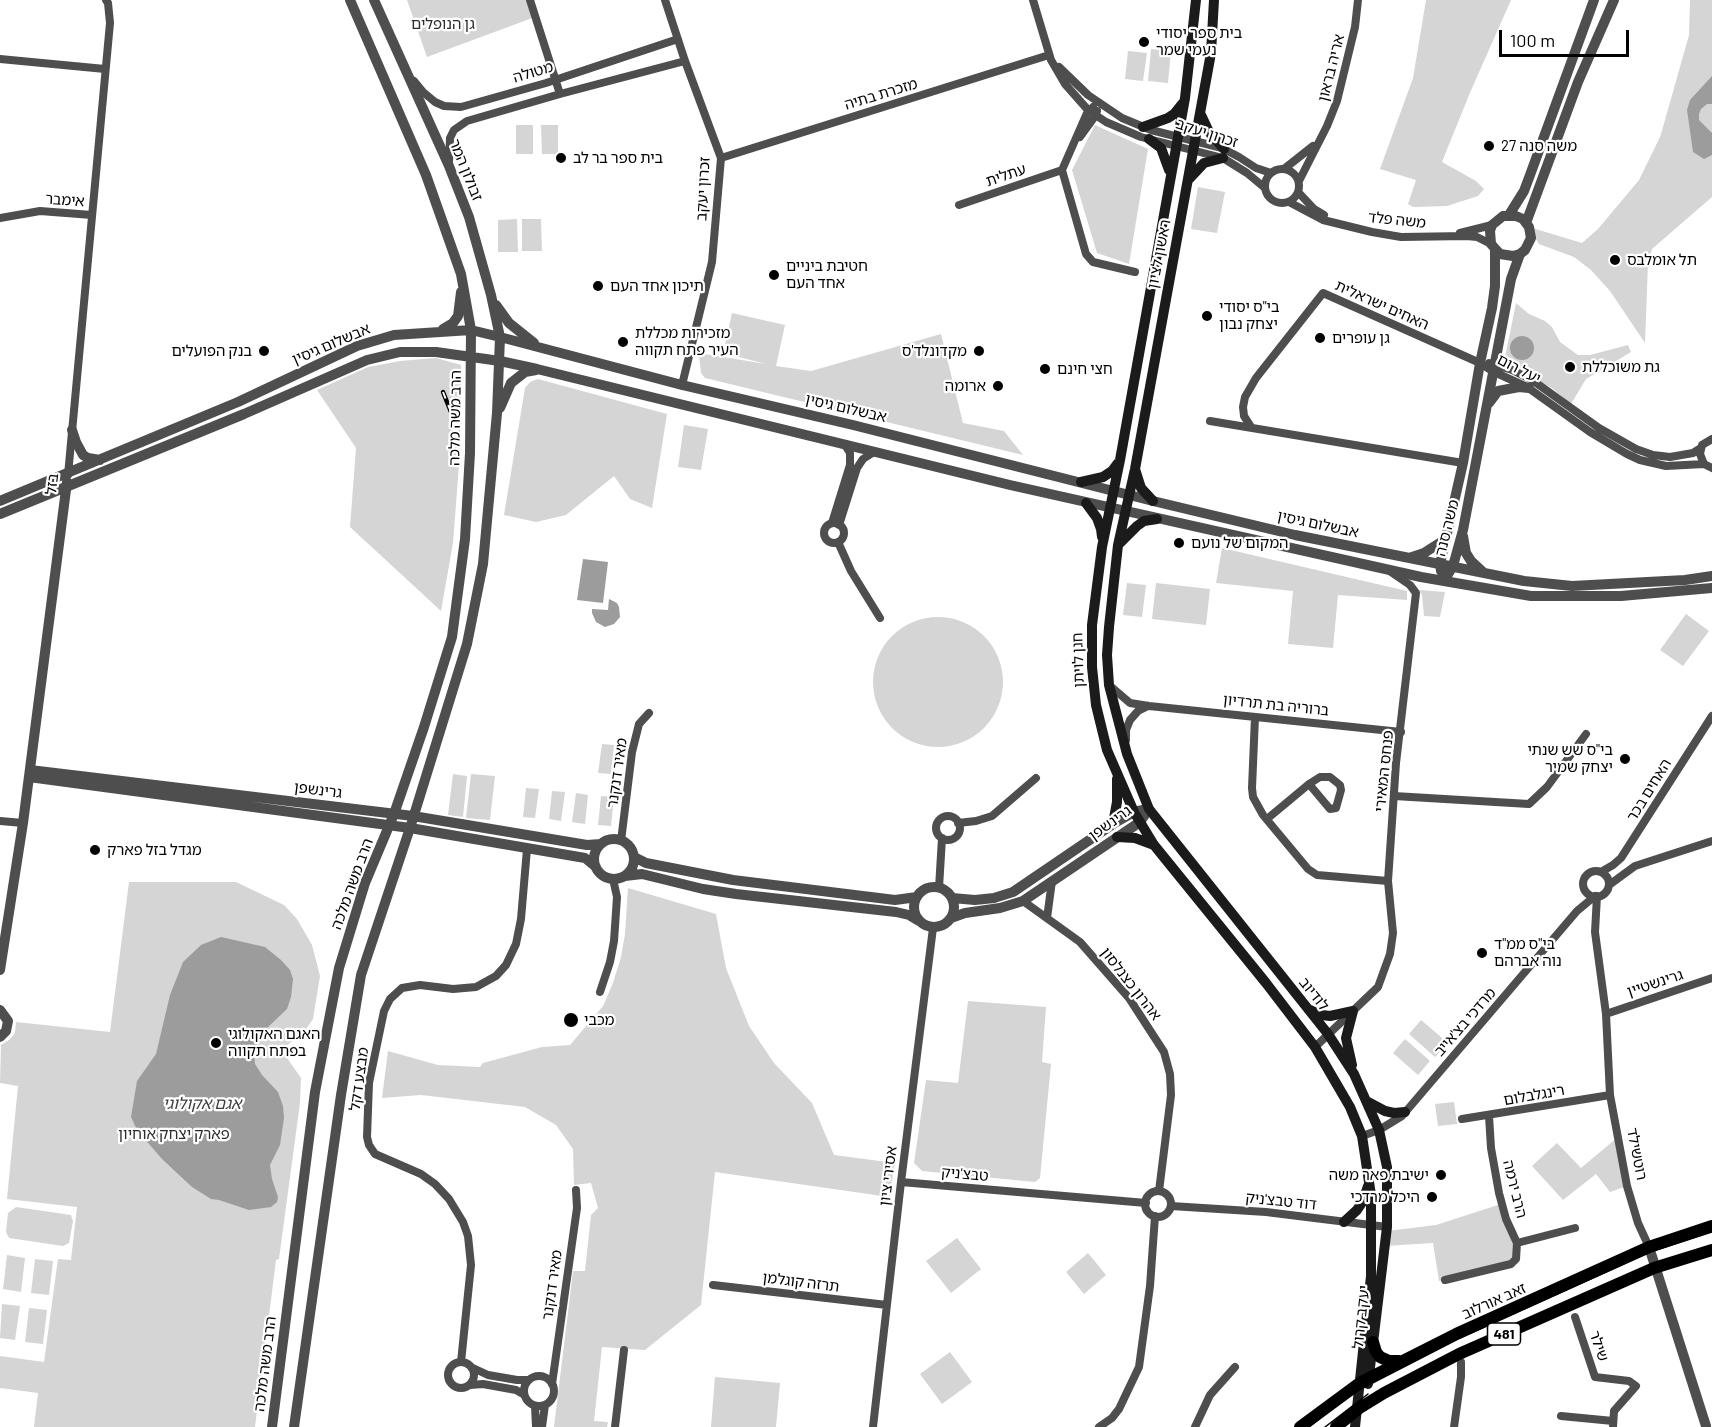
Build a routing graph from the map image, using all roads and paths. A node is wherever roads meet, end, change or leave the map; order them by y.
1 (106, 0) edge
2 (350, 0) edge
3 (374, 0) edge
4 (530, 0) edge
5 (665, 0) edge
6 (1033, 0) edge
7 (1196, 0) edge
8 (1214, 0) edge
9 (1358, 0) edge
10 (1594, 0) edge
11 (1614, 0) edge
12 (678, 39) junction
13 (1048, 55) junction
14 (0, 59) edge
15 (685, 61) junction
16 (105, 69) junction
17 (407, 71) junction
18 (555, 79) junction
19 (560, 94) junction
20 (1185, 98) junction
21 (1099, 104) junction
22 (1092, 113) junction
23 (1200, 114) junction
24 (1143, 127) junction
25 (1149, 139) junction
26 (1319, 139) junction
27 (1177, 142) junction
28 (1194, 145) junction
29 (1223, 154) junction
30 (721, 158) junction
31 (450, 166) junction
32 (1284, 169) junction
33 (1062, 170) junction
34 (1271, 173) junction
35 (1170, 177) junction
36 (1299, 181) junction
37 (1188, 182) junction
38 (1265, 188) junction
39 (1298, 192) junction
40 (1289, 202) junction
41 (959, 205) dead end
42 (92, 215) junction
43 (1509, 215) junction
44 (0, 219) edge
45 (1526, 223) junction
46 (1492, 225) junction
47 (1343, 226) junction
48 (1448, 235) junction
49 (1493, 247) junction
50 (1520, 254) junction
51 (1135, 272) dead end
52 (461, 274) junction
53 (491, 295) junction
54 (471, 330) junction
55 (435, 331) junction
56 (500, 336) junction
57 (550, 351) junction
58 (472, 356) junction
59 (500, 361) junction
60 (1480, 363) junction
61 (1493, 368) junction
62 (537, 369) junction
63 (682, 385) junction
64 (1529, 388) junction
65 (1485, 411) junction
66 (497, 413) junction
67 (1210, 421) dead end
68 (1251, 428) junction
69 (72, 430) junction
70 (1712, 439) edge
71 (845, 445) junction
72 (1701, 447) junction
73 (874, 452) junction
74 (104, 460) junction
75 (1120, 460) junction
76 (1462, 463) junction
77 (1708, 466) edge
78 (1134, 470) junction
79 (68, 475) junction
80 (1081, 482) junction
81 (66, 488) junction
82 (1114, 491) junction
83 (1129, 495) junction
84 (40, 499) junction
85 (0, 501) edge
86 (1154, 501) junction
87 (1086, 503) junction
88 (1112, 508) junction
89 (1125, 512) junction
90 (0, 514) edge
91 (1157, 519) junction
92 (62, 522) junction
93 (836, 524) junction
94 (1463, 530) junction
95 (1446, 539) junction
96 (838, 542) junction
97 (1118, 545) junction
98 (1102, 547) junction
99 (1409, 558) junction
100 (1440, 564) junction
101 (1453, 566) junction
102 (1386, 569) junction
103 (1484, 573) junction
104 (1712, 576) edge
105 (1444, 581) junction
106 (1712, 588) edge
107 (880, 618) dead end
108 (1109, 685) junction
109 (1149, 706) junction
110 (649, 713) dead end
111 (1712, 716) edge
112 (1255, 717) junction
113 (1401, 732) junction
114 (1586, 734) dead end
115 (1126, 754) junction
116 (30, 773) junction
117 (1118, 773) junction
118 (1036, 778) dead end
119 (1309, 784) dead end
120 (401, 795) junction
121 (420, 796) junction
122 (1394, 796) junction
123 (1149, 809) junction
124 (413, 816) junction
125 (374, 817) junction
126 (1137, 817) junction
127 (435, 819) junction
128 (1267, 819) junction
129 (392, 820) junction
130 (0, 821) edge
131 (958, 823) junction
132 (23, 824) junction
133 (1113, 824) junction
134 (410, 828) junction
135 (433, 832) junction
136 (1117, 837) junction
137 (942, 838) junction
138 (621, 841) junction
139 (1712, 841) edge
140 (382, 843) junction
141 (602, 844) junction
142 (1154, 845) junction
143 (527, 849) junction
144 (403, 850) junction
145 (634, 857) junction
146 (596, 867) junction
147 (1601, 872) junction
148 (625, 876) junction
149 (613, 879) junction
150 (1052, 881) junction
151 (1388, 881) junction
152 (1609, 885) junction
153 (939, 888) junction
154 (1585, 889) junction
155 (1596, 896) junction
156 (917, 897) junction
157 (952, 898) junction
158 (1023, 901) junction
159 (1577, 911) junction
160 (951, 918) junction
161 (1047, 918) junction
162 (1594, 919) junction
163 (919, 921) junction
164 (933, 928) junction
165 (0, 970) edge
166 (1712, 978) edge
167 (600, 992) dead end
168 (1306, 1008) junction
169 (0, 1010) edge
170 (1353, 1011) junction
171 (1606, 1014) junction
172 (1328, 1034) junction
173 (0, 1037) edge
174 (1315, 1047) junction
175 (1354, 1074) junction
176 (1610, 1095) junction
177 (1368, 1102) junction
178 (1405, 1112) junction
179 (1489, 1116) junction
180 (1462, 1119) dead end
181 (1380, 1130) junction
182 (1362, 1136) junction
183 (1369, 1174) junction
184 (901, 1182) junction
185 (576, 1190) dead end
186 (1159, 1191) junction
187 (1146, 1203) junction
188 (1171, 1206) junction
189 (1155, 1216) junction
190 (1344, 1222) junction
191 (1371, 1226) junction
192 (1712, 1226) edge
193 (1387, 1227) junction
194 (1575, 1228) dead end
195 (1517, 1243) junction
196 (1649, 1247) junction
197 (1712, 1250) edge
198 (1654, 1268) junction
199 (1445, 1280) dead end
200 (713, 1285) dead end
201 (887, 1305) junction
202 (1575, 1317) dead end
203 (1374, 1342) junction
204 (624, 1350) dead end
205 (1409, 1358) junction
206 (461, 1362) junction
207 (1461, 1362) dead end
208 (1235, 1367) dead end
209 (472, 1368) junction
210 (1365, 1379) junction
211 (528, 1380) junction
212 (552, 1384) junction
213 (470, 1385) junction
214 (524, 1394) junction
215 (545, 1405) junction
216 (535, 1406) junction
217 (1700, 1408) junction
218 (1358, 1409) junction
219 (1561, 1416) dead end
220 (1613, 1424) edge
221 (1712, 1426) edge
222 (272, 1427) edge
223 (294, 1427) edge
224 (536, 1427) edge
225 (542, 1427) edge
226 (615, 1427) edge
227 (873, 1427) edge
228 (1099, 1427) edge
229 (1195, 1427) edge
230 (1300, 1427) edge
231 (1336, 1427) edge
232 (1355, 1427) edge
233 (1454, 1427) edge
234 (1697, 1427) edge
235 (1707, 1427) edge

1 - 16 street, בזל
2 - 52 street
3 - 17 street, זבולון המר
4 - 18 street
5 - 12 street, זכרון יעקב
6 - 13 street, זכרון יעקב
7 - 20 main road, ראשון לציון
8 - 23 main road, ראשון לציון
9 - 26 street, אריה בראון
10 - 43 street
11 - 45 street
12 - 15 street, זכרון יעקב
12 - 18 street, מטולה
13 - 21 street, זכרון יעקב
13 - 22 street, זכרון יעקב
13 - 30 street, מזכרת בתיה
14 - 16 street
15 - 19 street, מטולה
15 - 30 street, זכרון יעקב
16 - 42 street, בזל
17 - 18 street, מטולה
17 - 31 street, זבולון המר
18 - 19 street
19 - 31 street, מטולה
20 - 24 main road
20 - 27 main road, ראשון לציון
21 - 22 street
21 - 24 street, זכרון יעקב
22 - 25 street, זכרון יעקב
22 - 33 street
23 - 28 main road, ראשון לציון
23 - 29 main road
24 - 27 street, זכרון יעקב
25 - 27 street, זכרון יעקב
25 - 35 main road
26 - 32 street, אריה בראון
26 - 36 street, אריה בראון
27 - 28 street, זכרון יעקב
27 - 35 main road, ראשון לציון
28 - 29 street, זכרון יעקב
28 - 37 main road, ראשון לציון
29 - 34 street, זכרון יעקב
29 - 37 main road
29 - 38 street, זכרון יעקב
30 - 63 street, זכרון יעקב
31 - 53 street, זבולון המר
32 - 34 street
32 - 36 street
33 - 41 street, עתלית
33 - 51 street
34 - 38 street
35 - 75 main road, ראשון לציון
36 - 39 street
37 - 78 main road, ראשון לציון
38 - 40 street
39 - 40 street
39 - 47 street, משה פלד
40 - 47 street, משה פלד
42 - 44 street, אימבר
42 - 69 street, בזל
43 - 45 street
43 - 46 street
45 - 50 street
46 - 48 street, משה פלד
46 - 49 street
47 - 48 street, משה פלד
48 - 49 street, משה פלד
49 - 50 street
49 - 60 street, משה סנה
50 - 61 street, משה סנה
52 - 54 street
52 - 55 street
53 - 56 street, זבולון המר
53 - 57 street
54 - 55 street, אבשלום גיסין
54 - 56 street, אבשלום גיסין
54 - 58 street
55 - 74 street, אבשלום גיסין
56 - 57 street, אבשלום גיסין
56 - 59 street, זבולון המר
57 - 63 street, אבשלום גיסין
58 - 59 street, אבשלום גיסין
58 - 81 street, אבשלום גיסין
58 - 120 street, הרב משה מלכה
59 - 62 street, אבשלום גיסין
59 - 66 street
60 - 61 street, יעל רום
60 - 68 street, האחים ישראלית
60 - 76 street, משה סנה
61 - 64 street, יעל רום
61 - 65 street, משה סנה
61 - 72 street, יעל רום
62 - 66 street
62 - 71 street, אבשלום גיסין
63 - 80 street, אבשלום גיסין
64 - 65 street
64 - 77 street, יעל רום
65 - 94 street, משה סנה
66 - 121 street
67 - 68 street
68 - 76 street
69 - 74 street
69 - 79 street, בזל
70 - 72 street, יעל רום
71 - 73 street, אבשלום גיסין
71 - 93 street
72 - 77 street
73 - 87 street, אבשלום גיסין
73 - 93 street
74 - 79 street, אבשלום גיסין
75 - 80 main road
75 - 82 main road, ראשון לציון
76 - 95 street, משה סנה
78 - 83 main road, ראשון לציון
78 - 86 main road
79 - 81 street, בזל
79 - 85 street, אבשלום גיסין
80 - 82 street, אבשלום גיסין
81 - 84 street, אבשלום גיסין
81 - 92 street, בזל
82 - 83 street, אבשלום גיסין
82 - 88 main road, חנן לויתן
83 - 86 street, אבשלום גיסין
83 - 89 main road, ראשון לציון
84 - 90 street, אבשלום גיסין
84 - 92 street
86 - 99 street, אבשלום גיסין
87 - 88 street, אבשלום גיסין
87 - 98 main road
88 - 89 street, אבשלום גיסין
88 - 98 main road, חנן לויתן
89 - 91 street, אבשלום גיסין
89 - 97 main road, חנן לויתן
91 - 97 main road
91 - 102 street, אבשלום גיסין
92 - 116 street, בזל
93 - 96 street
93 - 96 street
94 - 101 street, משה סנה
94 - 103 street
95 - 99 street
95 - 100 street, משה סנה
96 - 107 street
97 - 108 main road, חנן לויתן
98 - 117 main road, חנן לויתן
99 - 100 street, אבשלום גיסין
100 - 101 street, אבשלום גיסין
100 - 105 street, משה סנה
101 - 103 street, אבשלום גיסין
101 - 105 street, משה סנה
102 - 105 street, אבשלום גיסין
102 - 113 street, פנחס המאירי
103 - 104 street, אבשלום גיסין
105 - 106 street, אבשלום גיסין
108 - 109 street, ברוריה בת תרדיון
108 - 115 main road, חנן לויתן
109 - 112 street, ברוריה בת תרדיון
109 - 115 street
110 - 138 street, מאיר דנקנר
111 - 147 street, האחים בכר
112 - 113 street, ברוריה בת תרדיון
112 - 128 street
113 - 122 street, פנחס המאירי
114 - 122 street
115 - 123 main road, חנן לויתן
116 - 125 street, גרינשפן
116 - 132 street, בזל
117 - 126 main road, חנן לויתן
117 - 133 main road
118 - 131 street
119 - 128 street
120 - 125 street
120 - 129 street, הרב משה מלכה
121 - 124 street
121 - 127 street
122 - 151 street, פנחס המאירי
123 - 126 street, גרינשפן
123 - 168 main road, לודיוב
124 - 127 street, גרינשפן
124 - 129 street, גרינשפן
124 - 134 street
125 - 129 street, גרינשפן
125 - 140 street
126 - 133 street, גרינשפן
126 - 136 street, גרינשפן
126 - 142 main road, לודיוב
127 - 141 street, גרינשפן
128 - 151 street
129 - 134 street
129 - 140 street, הרב משה מלכה
130 - 132 street
131 - 137 street
131 - 137 street
132 - 165 street, בזל
133 - 157 street, גרינשפן
134 - 135 street
134 - 144 street
135 - 143 street
135 - 144 street
136 - 142 main road
136 - 150 street, גרינשפן
137 - 153 street
138 - 141 street
138 - 145 street
139 - 152 street
140 - 222 street, הרב משה מלכה
141 - 146 street
142 - 174 main road, לודיוב
143 - 146 street
143 - 206 street, מבצע דקל
144 - 223 street
145 - 148 street
145 - 156 street
146 - 149 street
147 - 152 street
147 - 154 street
148 - 149 street
148 - 163 street
149 - 167 street
150 - 158 street, גרינשפן
150 - 161 street
151 - 170 street, פנחס המאירי
152 - 155 street
153 - 156 street
153 - 157 street
154 - 155 street
154 - 159 street
155 - 159 street
155 - 162 street, רוטשילד
156 - 163 street
157 - 160 street
158 - 160 street, גרינשפן
158 - 161 street, אהרון כצנלסון
159 - 162 street
159 - 178 street, מרדכי בצ'אייב
160 - 164 street
161 - 186 street, אהרון כצנלסון
162 - 171 street, רוטשילד
163 - 164 street
164 - 184 street, אסירי ציון
166 - 171 street, גרינשטיין
168 - 170 main road
168 - 172 main road, לודיוב
169 - 173 street
170 - 172 street
170 - 175 main road
171 - 176 street, רוטשילד
172 - 174 street
172 - 175 main road, לודיוב
174 - 182 main road, לודיוב
175 - 177 main road, לודיוב
176 - 179 street, רינגלבלום
176 - 196 street, רוטשילד
177 - 178 main road
177 - 181 main road, לודיוב
178 - 181 street, מרדכי בצ'אייב
179 - 180 street, רינגלבלום
179 - 195 street, הרב ירמה
181 - 182 street, מרדכי בצ'אייב
181 - 193 main road, לודיוב
182 - 183 main road, לודיוב
183 - 190 main road
183 - 191 main road, לודיוב
184 - 187 street, טבצ'ניק
184 - 201 street, אסירי ציון
185 - 212 street, מאיר דנקנר
186 - 187 street
186 - 188 street
187 - 189 street
188 - 189 street
188 - 190 street, דוד טבצ'ניק
189 - 228 street
190 - 191 street, דוד טבצ'ניק
191 - 193 street, דוד טבצ'ניק
191 - 210 main road, יעקב קרול
192 - 196 main road, זאב אורלוב / 481
193 - 203 main road, יעקב קרול
194 - 195 street
195 - 199 street
196 - 198 street, רוטשילד
196 - 205 main road, זאב אורלוב / 481
197 - 198 main road, 481
198 - 217 street, רוטשילד
198 - 218 main road, 481
200 - 201 street, תרזה קוגלמן
201 - 227 street, אסירי ציון
202 - 220 street, שילר
203 - 205 main road
203 - 210 main road, יעקב קרול
204 - 226 street
205 - 210 main road, זאב אורלוב / 481
206 - 209 street
206 - 213 street
207 - 233 street
208 - 229 street
209 - 211 street
209 - 213 street
210 - 218 main road, יעקב קרול
210 - 230 main road, זאב אורלוב / 481
211 - 212 street
211 - 214 street
212 - 215 street
213 - 214 street
214 - 216 street
215 - 216 street
215 - 225 street
216 - 224 street
217 - 234 street
217 - 235 street, רוטשילד
218 - 231 main road, 481
218 - 232 main road, יעקב קרול
219 - 220 street
221 - 235 street
234 - 235 street

